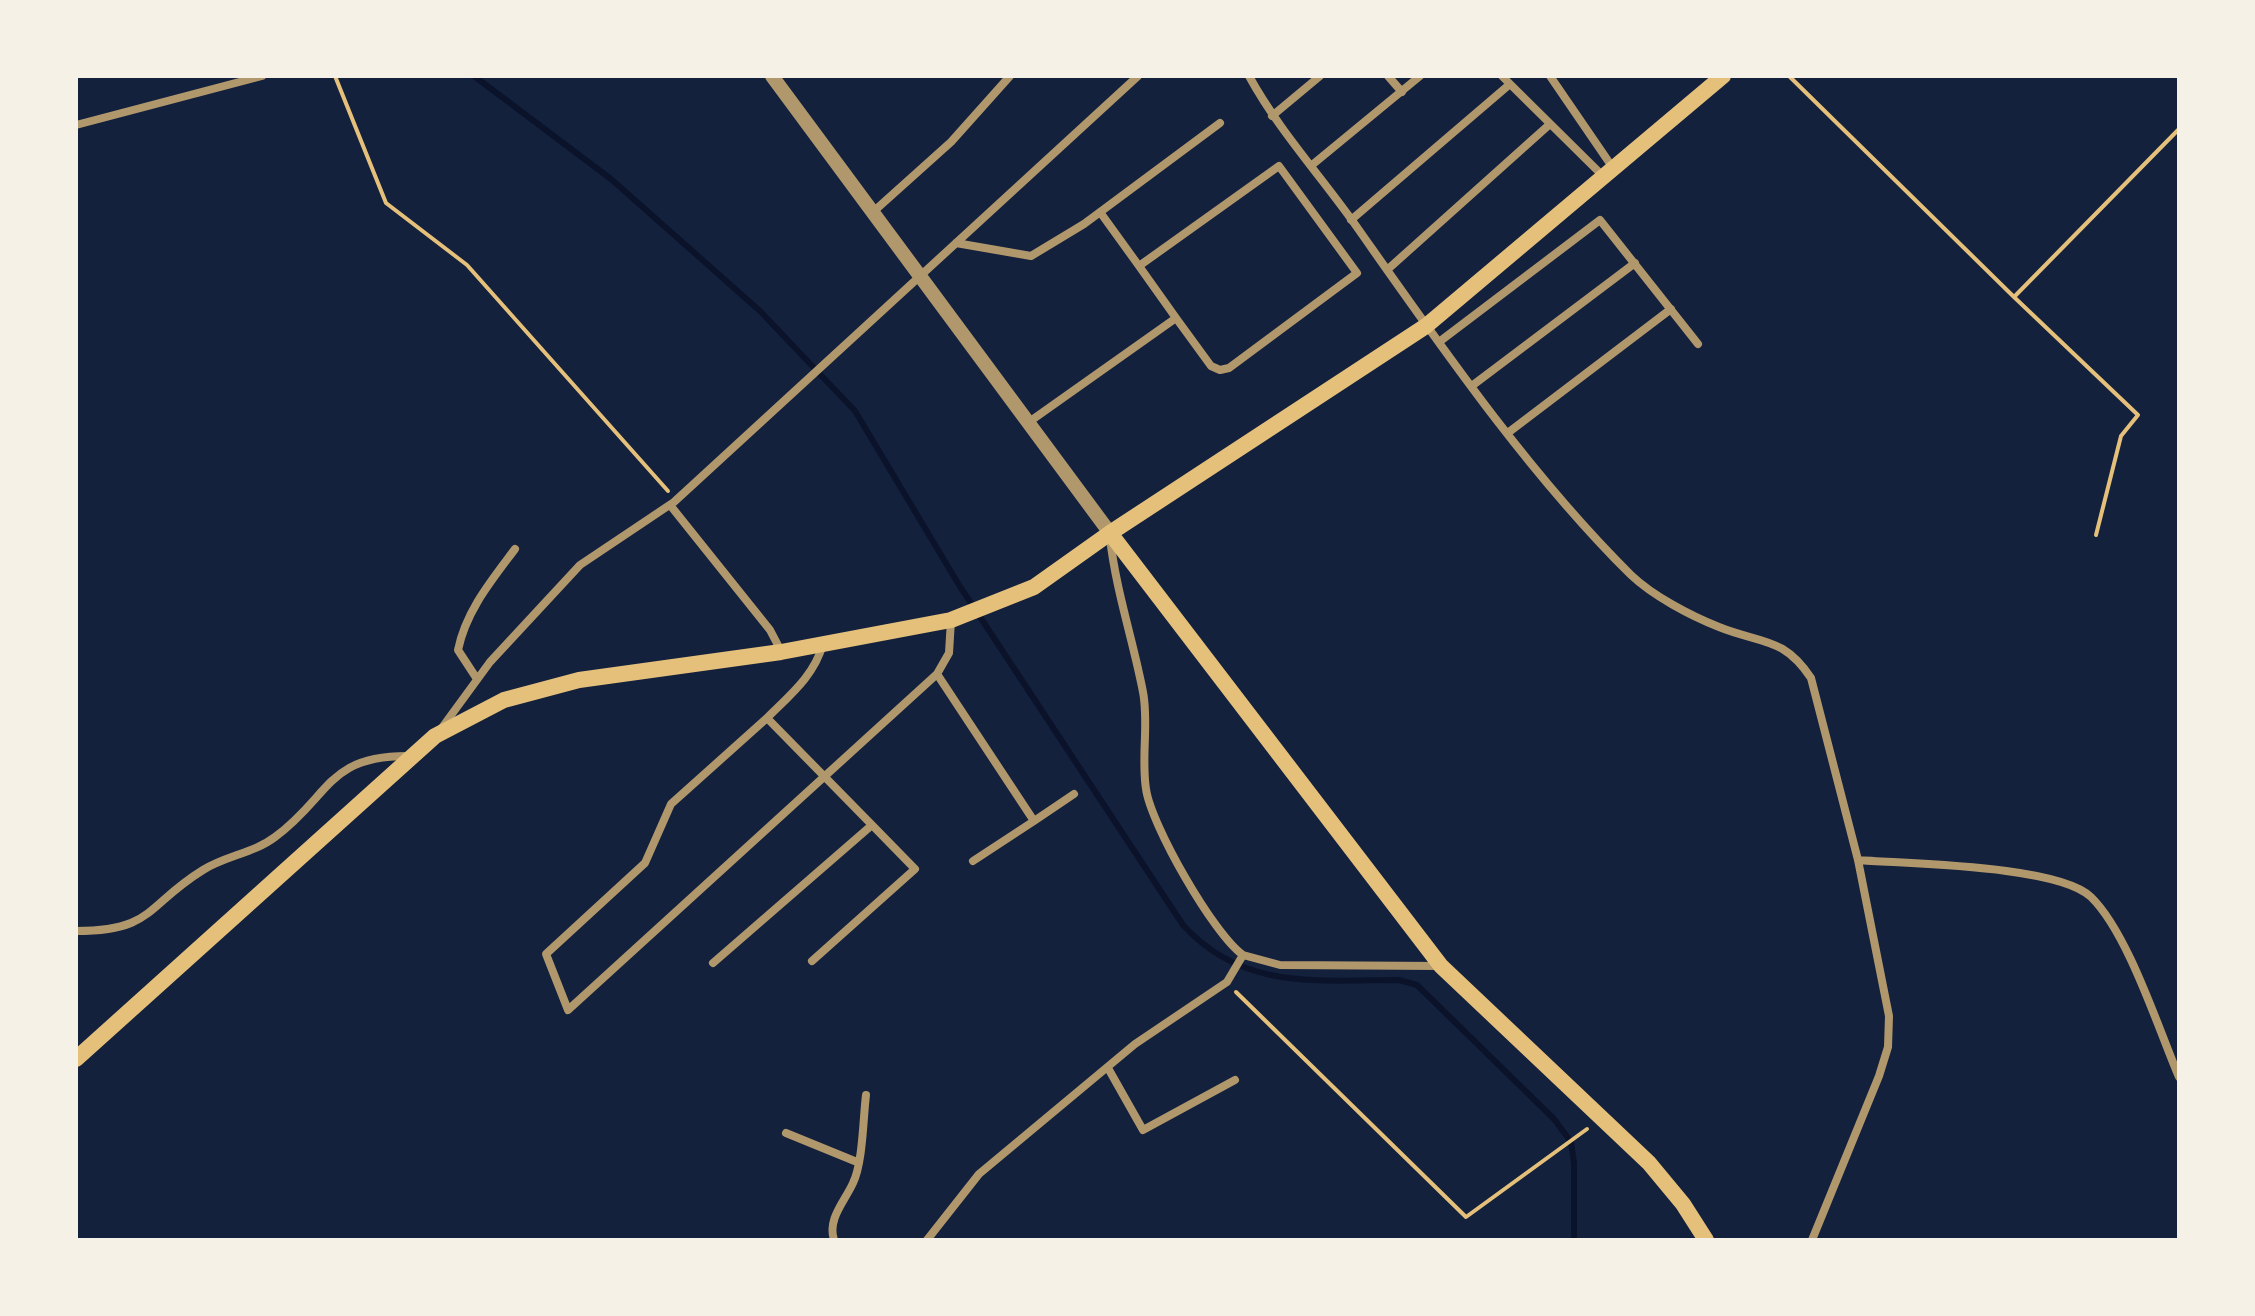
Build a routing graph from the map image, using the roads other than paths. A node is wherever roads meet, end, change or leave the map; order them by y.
1 (262, 76) edge
2 (772, 76) edge
3 (1010, 76) edge
4 (1138, 76) edge
5 (1249, 76) edge
6 (1320, 76) edge
7 (1388, 76) edge
8 (1420, 76) edge
9 (1502, 76) edge
10 (1550, 76) edge
11 (1723, 76) edge
12 (1510, 84) junction
13 (1402, 92) junction
14 (1272, 116) junction
15 (1220, 123) dead end
16 (1550, 124) junction
17 (76, 125) edge
18 (1312, 165) junction
19 (1608, 173) junction
20 (873, 212) junction
21 (1100, 212) junction
22 (1351, 220) junction
23 (956, 243) junction
24 (1635, 263) junction
25 (1139, 266) junction
26 (1387, 270) junction
27 (921, 276) junction
28 (1671, 309) junction
29 (1176, 318) junction
30 (1426, 326) junction
31 (1439, 342) junction
32 (1698, 344) dead end
33 (1473, 385) junction
34 (1029, 422) junction
35 (1509, 432) junction
36 (673, 502) junction
37 (1110, 533) junction
38 (515, 549) dead end
39 (951, 620) junction
40 (823, 644) junction
41 (781, 652) junction
42 (937, 674) junction
43 (477, 679) junction
44 (767, 718) junction
45 (435, 736) junction
46 (411, 756) junction
47 (825, 777) junction
48 (1074, 794) dead end
49 (1034, 821) junction
50 (872, 825) junction
51 (1858, 860) junction
52 (973, 861) dead end
53 (76, 931) edge
54 (1243, 955) junction
55 (812, 961) dead end
56 (713, 963) dead end
57 (1441, 966) junction
58 (76, 1059) edge
59 (1108, 1068) junction
60 (2179, 1077) edge
61 (1235, 1080) dead end
62 (866, 1095) dead end
63 (786, 1133) dead end
64 (857, 1162) junction
65 (831, 1239) edge
66 (927, 1240) edge
67 (1706, 1240) edge
68 (1812, 1240) edge

1 - 17 street
2 - 20 street
3 - 20 street
4 - 23 street
5 - 14 street
6 - 14 street
7 - 13 street
8 - 13 street
9 - 12 street
10 - 19 street
11 - 19 main road
12 - 16 street
12 - 22 street
13 - 18 street
14 - 18 street
15 - 21 street
16 - 19 street
16 - 26 street
18 - 22 street
19 - 30 main road
20 - 27 street
21 - 23 street
21 - 25 street
22 - 26 street
23 - 27 street
24 - 28 street
24 - 31 street
24 - 33 street
25 - 29 street
25 - 29 street
26 - 30 street
27 - 34 street
27 - 36 street
28 - 32 street
28 - 35 street
29 - 34 street
30 - 31 street
30 - 37 main road
31 - 33 street
33 - 35 street
34 - 37 street
35 - 51 street
36 - 41 street
36 - 43 street
37 - 39 main road
37 - 54 street
37 - 57 main road
38 - 43 street
39 - 40 main road
39 - 42 street
40 - 41 main road
40 - 44 street
41 - 45 main road
42 - 47 street
42 - 49 street
43 - 45 street
44 - 47 street
44 - 47 street
45 - 46 main road
46 - 53 street
46 - 58 main road
47 - 50 street
48 - 49 street
49 - 52 street
50 - 55 street
50 - 56 street
51 - 60 street
51 - 68 street
54 - 57 street
54 - 59 street
57 - 67 main road
59 - 61 street
59 - 66 street
62 - 64 street
63 - 64 street
64 - 65 street

